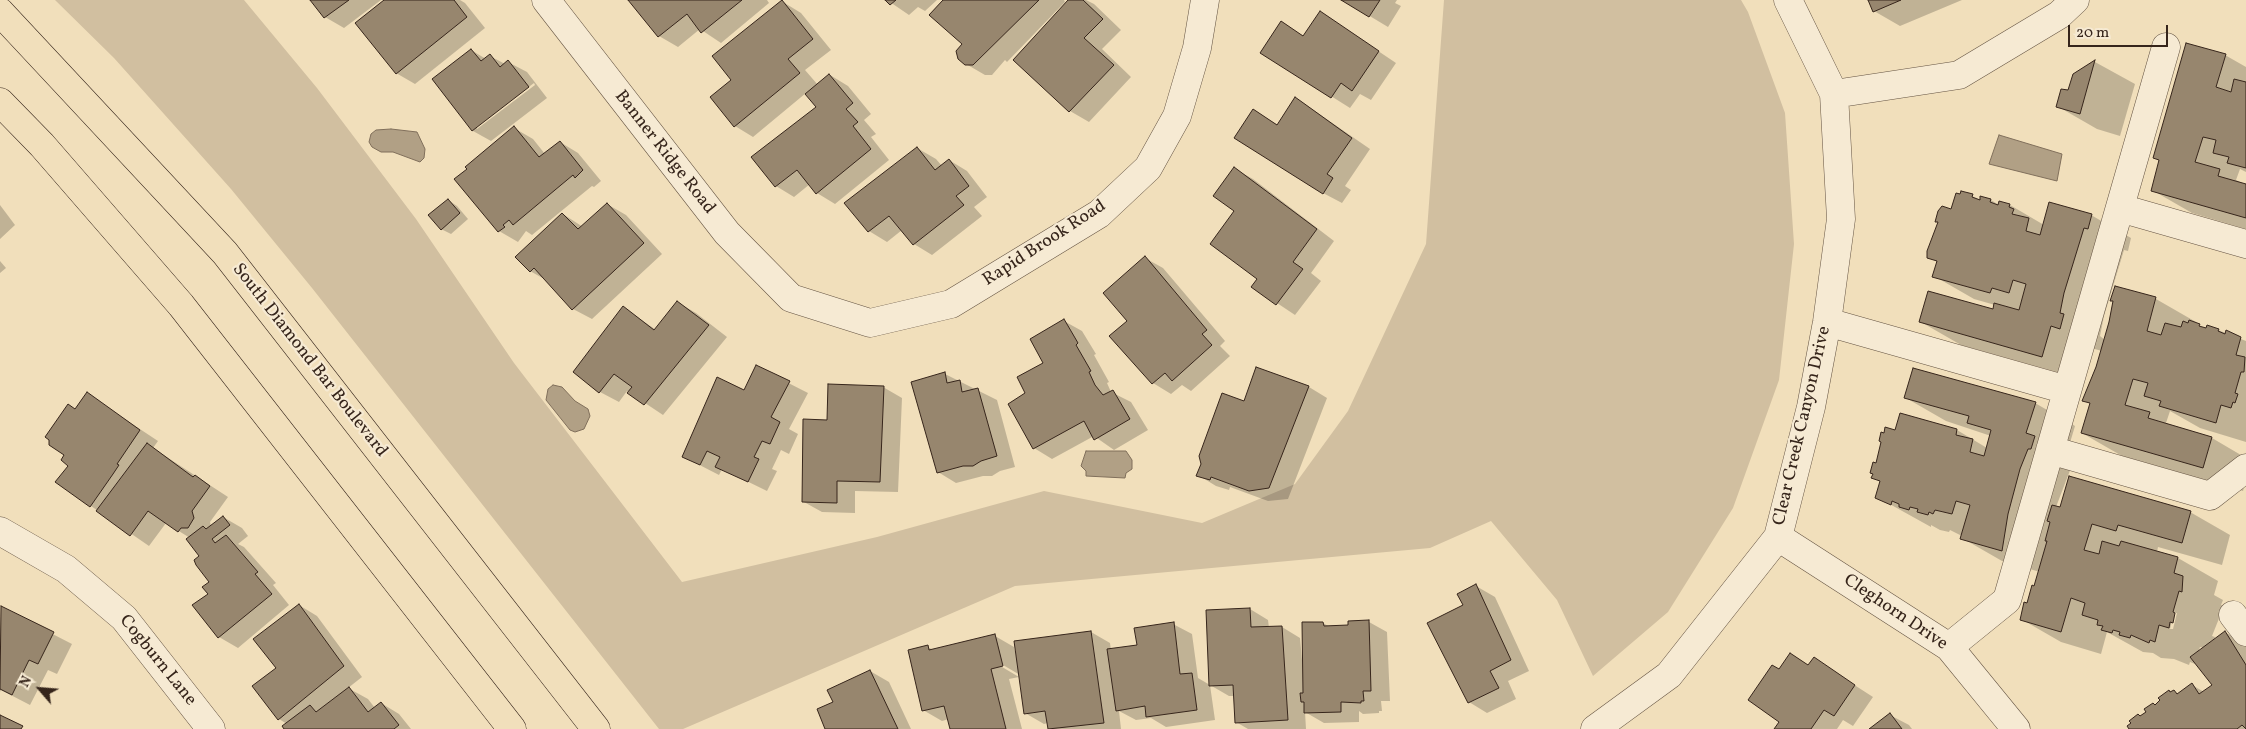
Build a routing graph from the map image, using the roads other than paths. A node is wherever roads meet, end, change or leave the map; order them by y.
1 (546, 0) edge
2 (1205, 0) edge
3 (1788, 0) edge
4 (2075, 0) edge
5 (0, 12) edge
6 (2166, 47) dead end
7 (1834, 94) junction
8 (0, 102) edge
9 (2120, 208) junction
10 (2246, 244) edge
11 (791, 298) joint
12 (1827, 322) junction
13 (2067, 390) junction
14 (2050, 450) junction
15 (2246, 468) edge
16 (0, 530) edge
17 (1778, 536) junction
18 (1949, 647) junction
19 (211, 729) edge
20 (512, 729) edge
21 (596, 729) edge
22 (1594, 729) edge
23 (2016, 729) edge

1 - 11 street, Banner Ridge Road
2 - 11 street, Rapid Brook Road
3 - 7 street, Clear Creek Canyon Drive
4 - 7 street
5 - 21 main road, South Diamond Bar Boulevard
6 - 9 street
7 - 12 street, Clear Creek Canyon Drive
8 - 20 main road
9 - 10 street
9 - 13 street
12 - 13 street
12 - 17 street, Clear Creek Canyon Drive
13 - 14 street
14 - 15 street
14 - 18 street
16 - 19 street, Cogburn Lane
17 - 18 street, Cleghorn Drive
17 - 22 street, Clear Creek Canyon Drive
18 - 23 street, Cleghorn Drive

